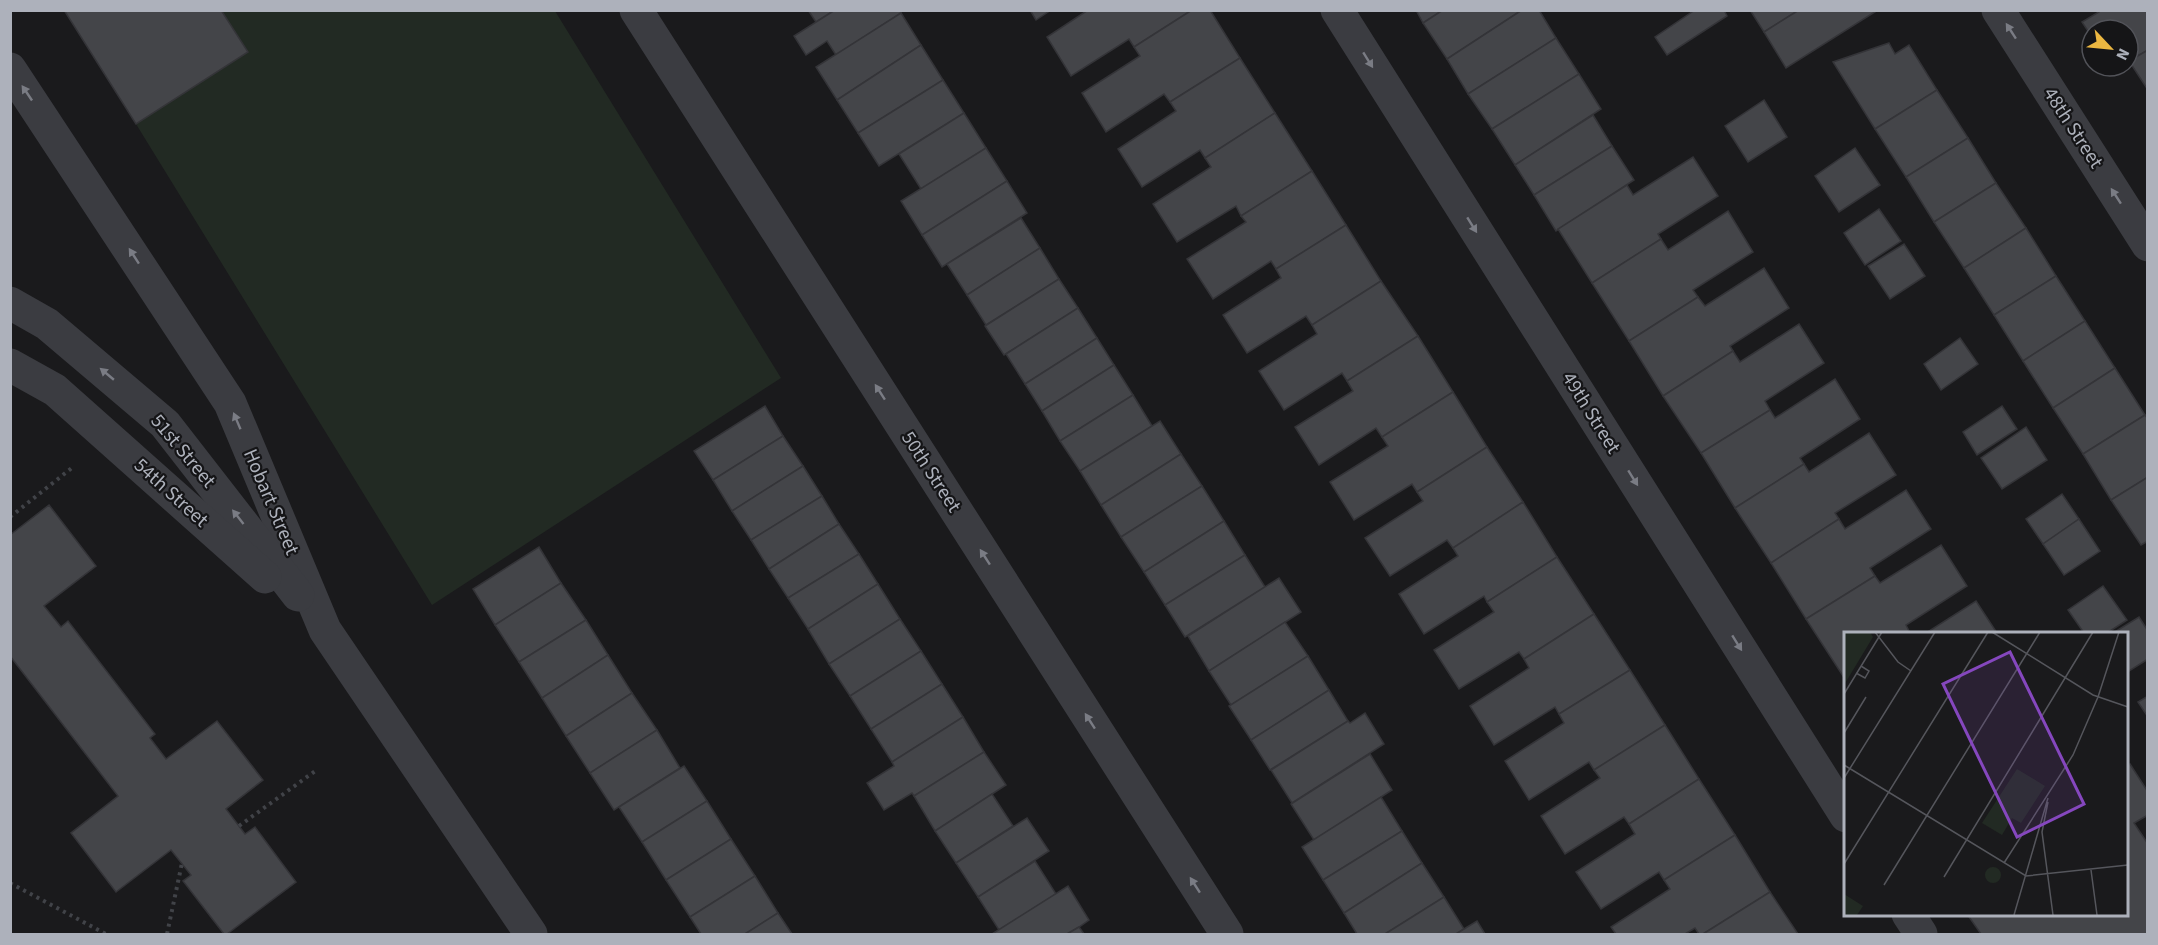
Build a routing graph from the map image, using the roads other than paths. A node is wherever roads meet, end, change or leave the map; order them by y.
1 (636, 10) edge
2 (1337, 10) edge
3 (1998, 10) edge
4 (10, 69) edge
5 (2148, 245) edge
6 (10, 303) edge
7 (10, 365) edge
8 (325, 630) junction
9 (1844, 813) edge
10 (1909, 915) edge
11 (531, 934) edge
12 (1227, 934) edge
13 (1921, 934) edge

12 -> 1 street, 50th Street
2 -> 9 street, 49th Street
5 -> 3 street, 48th Street
8 -> 4 street, Hobart Street
8 -> 6 street, 51st Street
7 - 8 street, 54th Street
8 - 11 street, Hobart Street
10 - 13 street

